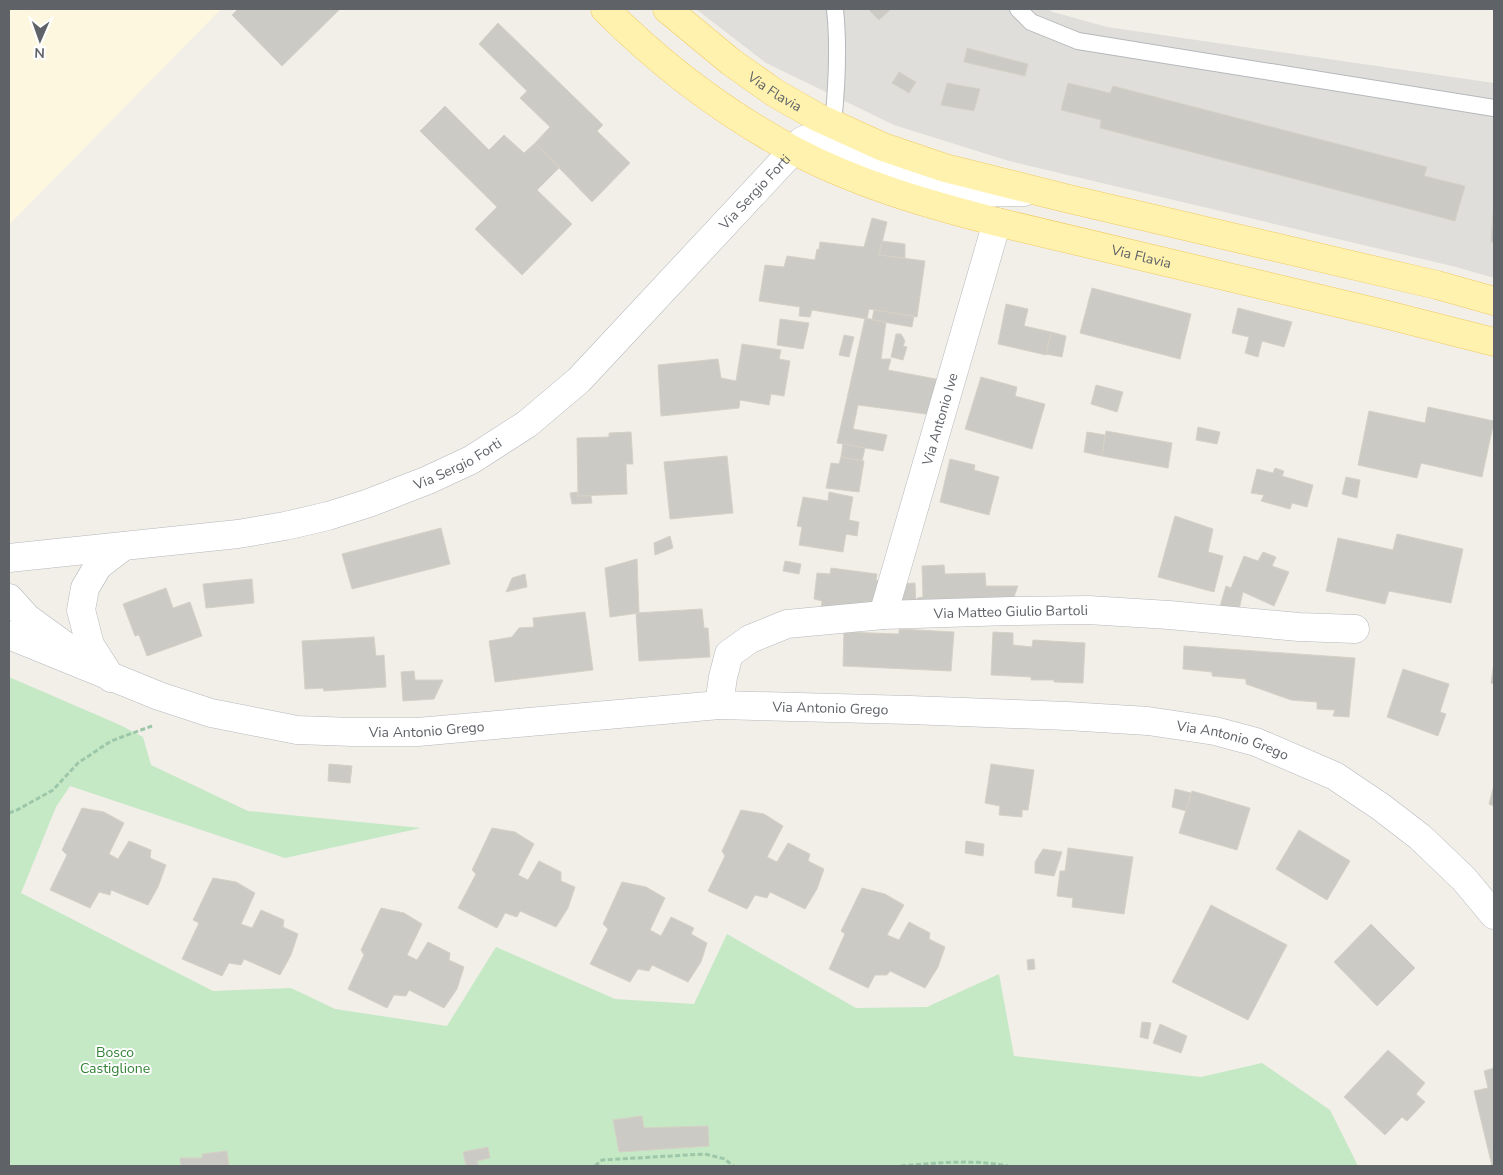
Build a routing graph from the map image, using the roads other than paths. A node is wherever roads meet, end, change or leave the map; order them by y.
1 (605, 9) edge
2 (667, 9) edge
3 (834, 9) edge
4 (1018, 9) edge
5 (1494, 108) edge
6 (832, 124) junction
7 (794, 151) junction
8 (1041, 192) junction
9 (997, 222) junction
10 (1494, 301) edge
11 (1494, 342) edge
12 (124, 546) junction
13 (9, 558) edge
14 (9, 598) edge
15 (883, 615) junction
16 (1354, 629) dead end
17 (10, 635) edge
18 (111, 678) junction
19 (720, 705) junction
20 (1494, 915) edge

1 - 7 main road, Via Flavia
2 - 6 main road, Via Flavia
3 - 6 lane
4 - 5 lane
6 - 8 main road, Via Flavia
7 - 8 street, Via Flavia
7 - 9 main road, Via Flavia
7 - 12 street, Via Sergio Forti
8 - 10 main road, Via Flavia
9 - 11 main road, Via Flavia
9 - 15 street, Via Antonio Ive
12 - 13 street, Via Sergio Forti
12 - 18 street
14 - 18 street, Via Antonio Grego
15 - 16 street, Via Matteo Giulio Bartoli
15 - 19 street, Via Matteo Giulio Bartoli
17 - 18 street, Via Antonio Grego
18 - 19 street, Via Antonio Grego
19 - 20 street, Via Antonio Grego

